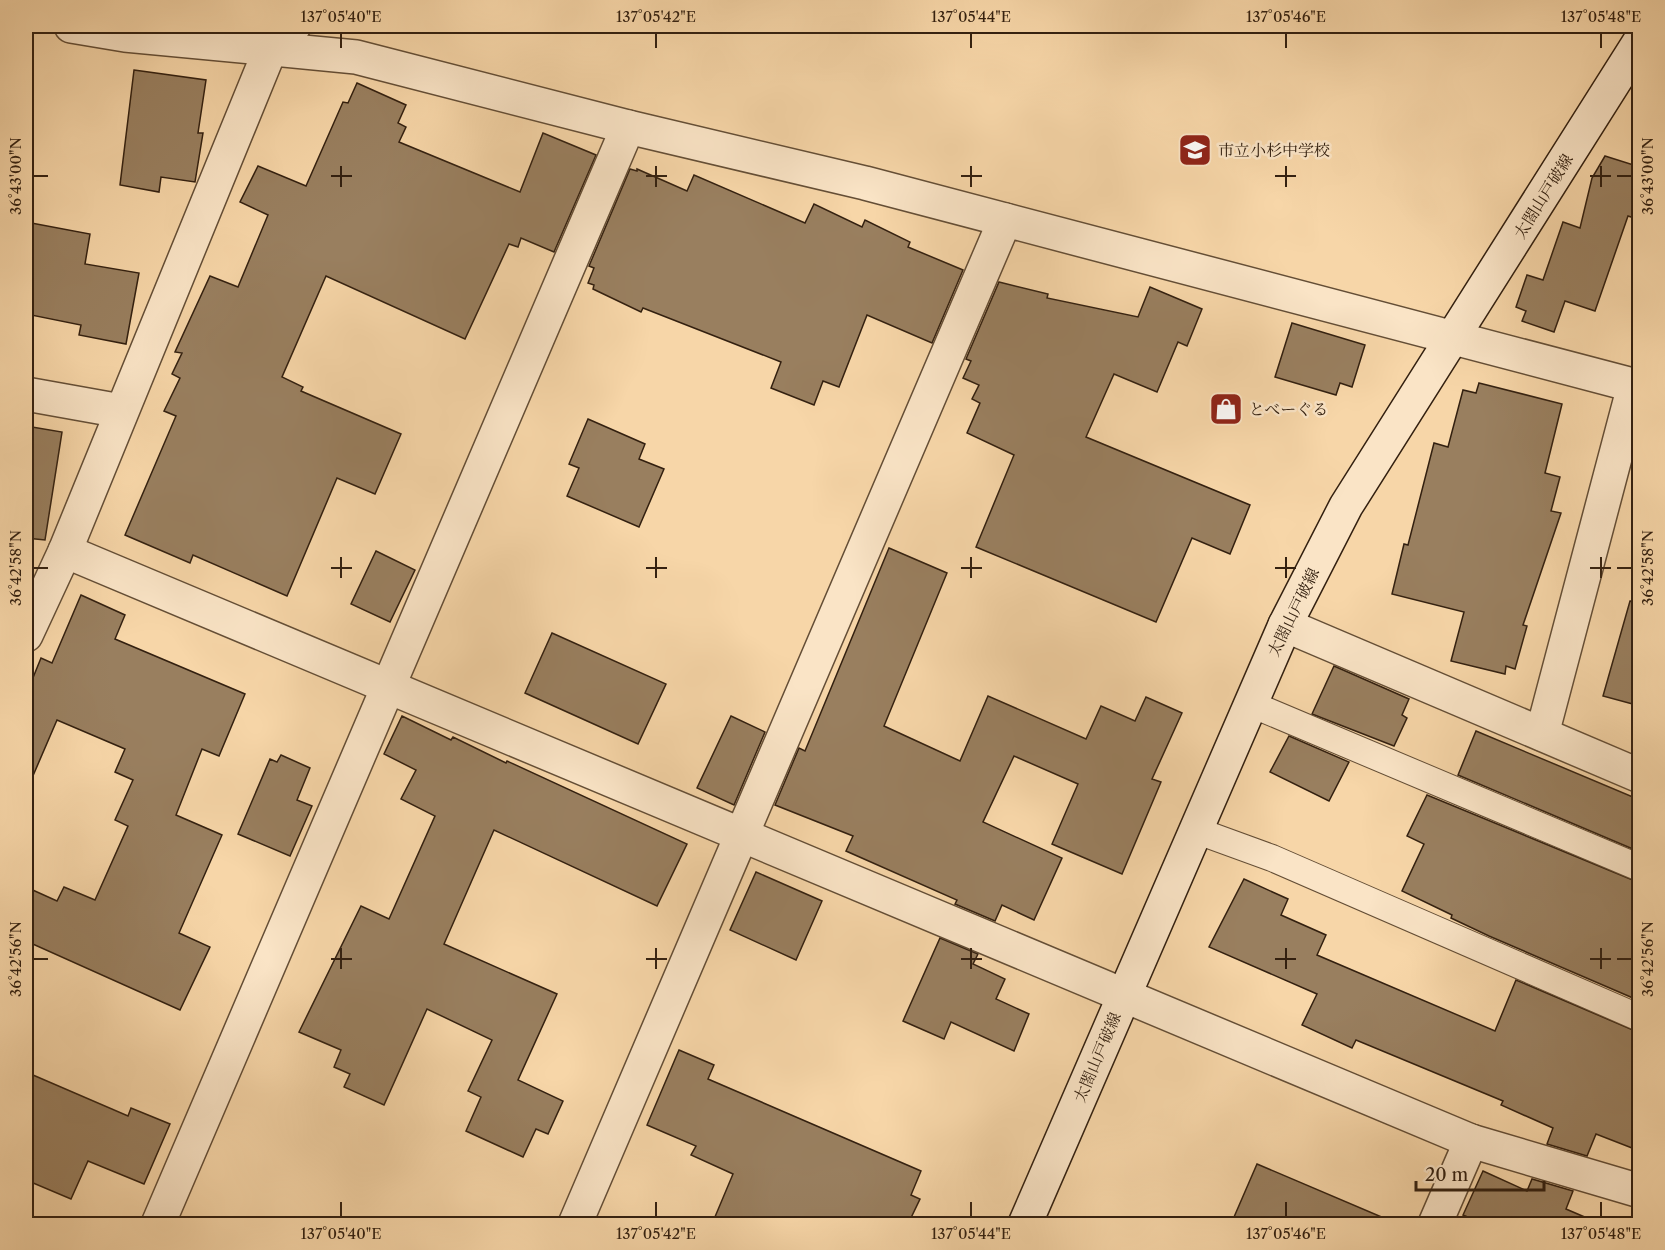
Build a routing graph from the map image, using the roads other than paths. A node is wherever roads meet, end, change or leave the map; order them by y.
1 (71, 26) edge
2 (294, 26) edge
3 (1640, 41) edge
4 (270, 50) junction
5 (628, 127) junction
6 (1005, 220) junction
7 (1454, 338) junction
8 (1637, 387) edge
9 (26, 394) edge
10 (121, 411) junction
11 (65, 551) junction
12 (1285, 625) junction
13 (26, 635) edge
14 (389, 687) junction
15 (1251, 704) junction
16 (1542, 735) junction
17 (1640, 776) edge
18 (1195, 830) junction
19 (742, 836) junction
20 (1640, 868) edge
21 (1123, 996) junction
22 (1640, 1018) edge
23 (1471, 1141) junction
24 (1640, 1191) edge
25 (158, 1224) edge
26 (575, 1224) edge
27 (1025, 1224) edge
28 (1435, 1224) edge

1 - 4 street
2 - 4 street
3 - 7 street, 太閤山戸破線
4 - 5 street
4 - 10 street
5 - 6 street
5 - 14 street
6 - 7 street
6 - 19 street
7 - 8 street
7 - 12 street, 太閤山戸破線
8 - 16 street
9 - 10 street
10 - 11 street
11 - 13 street
11 - 14 street
12 - 15 street, 太閤山戸破線
12 - 16 street
14 - 19 street
14 - 25 street
15 - 18 street, 太閤山戸破線
15 - 20 lane
16 - 17 street
18 - 21 street, 太閤山戸破線
18 - 22 lane
19 - 21 street
19 - 26 street
21 - 23 street
21 - 27 street, 太閤山戸破線
23 - 24 street
23 - 28 street

